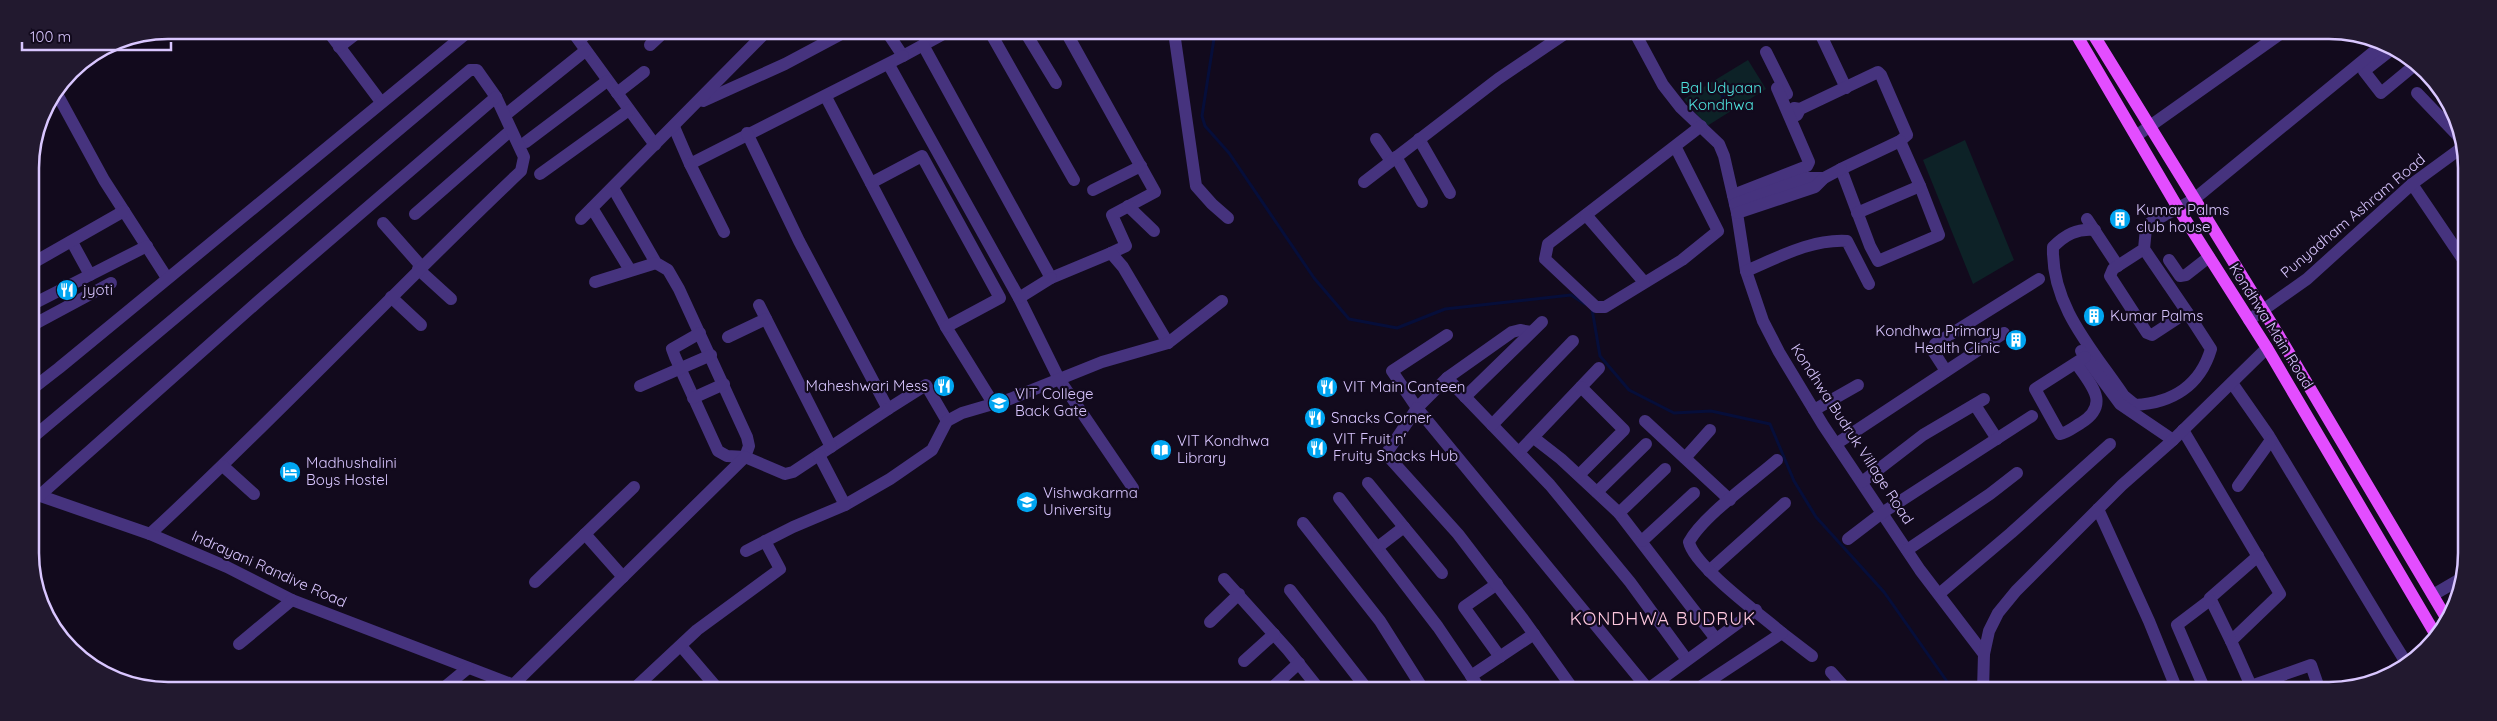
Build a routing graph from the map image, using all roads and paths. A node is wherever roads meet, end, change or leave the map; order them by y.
1 (333, 39) edge
2 (349, 39) edge
3 (459, 39) edge
4 (656, 39) edge
5 (759, 39) edge
6 (832, 39) edge
7 (892, 39) edge
8 (934, 39) edge
9 (994, 39) edge
10 (1029, 39) edge
11 (1070, 39) edge
12 (1175, 39) edge
13 (1557, 39) edge
14 (1638, 39) edge
15 (1822, 39) edge
16 (2079, 39) edge
17 (2096, 39) edge
18 (2273, 39) edge
19 (579, 41) edge
20 (650, 45) dead end
21 (923, 45) junction
22 (339, 47) junction
23 (2377, 48) edge
24 (1766, 52) dead end
25 (2387, 53) edge
26 (903, 56) junction
27 (888, 64) junction
28 (2411, 68) edge
29 (644, 72) dead end
30 (607, 80) junction
31 (1056, 84) dead end
32 (1777, 88) dead end
33 (1846, 88) junction
34 (617, 93) junction
35 (2417, 93) dead end
36 (826, 96) junction
37 (496, 97) junction
38 (59, 98) edge
39 (381, 102) junction
40 (696, 104) junction
41 (629, 110) junction
42 (1794, 111) junction
43 (509, 112) dead end
44 (1702, 126) junction
45 (674, 127) junction
46 (2151, 127) junction
47 (2452, 130) edge
48 (510, 131) junction
49 (747, 133) junction
50 (2136, 136) junction
51 (1376, 139) dead end
52 (1419, 139) junction
53 (1900, 141) junction
54 (526, 142) dead end
55 (656, 145) junction
56 (1675, 146) junction
57 (2457, 151) edge
58 (1394, 159) junction
59 (690, 164) junction
60 (1141, 166) junction
61 (1842, 169) junction
62 (540, 174) dead end
63 (1824, 178) junction
64 (1074, 180) dead end
65 (1364, 182) dead end
66 (871, 183) junction
67 (2412, 184) junction
68 (1920, 186) junction
69 (613, 188) junction
70 (1093, 190) dead end
71 (1450, 193) dead end
72 (2193, 200) junction
73 (1422, 202) dead end
74 (1735, 204) junction
75 (1128, 206) junction
76 (592, 208) junction
77 (2178, 208) junction
78 (124, 211) junction
79 (1857, 213) junction
80 (414, 214) dead end
81 (1586, 215) junction
82 (1228, 218) dead end
83 (2087, 218) dead end
84 (581, 219) dead end
85 (383, 223) dead end
86 (2095, 230) junction
87 (1154, 231) dead end
88 (724, 232) dead end
89 (72, 242) junction
90 (147, 246) junction
91 (2144, 249) junction
92 (1111, 252) junction
93 (2458, 252) edge
94 (2209, 257) junction
95 (39, 260) edge
96 (2170, 260) dead end
97 (656, 263) junction
98 (2118, 266) junction
99 (419, 268) junction
100 (630, 270) junction
101 (1746, 270) junction
102 (90, 275) junction
103 (167, 278) junction
104 (1051, 278) junction
105 (2039, 278) dead end
106 (595, 282) dead end
107 (1644, 282) junction
108 (111, 283) dead end
109 (1869, 284) dead end
110 (391, 296) junction
111 (1019, 298) junction
112 (451, 299) dead end
113 (39, 301) edge
114 (1222, 301) dead end
115 (759, 305) dead end
116 (2263, 310) junction
117 (2187, 312) junction
118 (766, 318) junction
119 (2249, 320) junction
120 (39, 322) edge
121 (1542, 322) dead end
122 (421, 325) dead end
123 (946, 327) junction
124 (1531, 332) junction
125 (700, 333) junction
126 (2004, 333) dead end
127 (1447, 334) dead end
128 (728, 337) dead end
129 (1573, 341) dead end
130 (1168, 343) junction
131 (2267, 348) junction
132 (710, 355) junction
133 (2081, 357) junction
134 (679, 368) junction
135 (1599, 368) dead end
136 (1946, 371) junction
137 (1447, 378) junction
138 (1059, 379) junction
139 (2232, 383) junction
140 (39, 384) edge
141 (724, 384) junction
142 (1858, 385) dead end
143 (640, 386) dead end
144 (1581, 387) junction
145 (1464, 397) junction
146 (694, 398) junction
147 (992, 403) junction
148 (1416, 408) junction
149 (888, 409) junction
150 (1814, 410) junction
151 (2032, 416) dead end
152 (947, 421) junction
153 (1645, 422) dead end
154 (1492, 425) junction
155 (1710, 430) dead end
156 (2183, 430) junction
157 (39, 432) edge
158 (1534, 438) junction
159 (1997, 439) junction
160 (2173, 440) junction
161 (2271, 440) junction
162 (1646, 444) dead end
163 (1836, 444) junction
164 (2110, 444) dead end
165 (831, 447) junction
166 (1519, 452) junction
167 (819, 455) junction
168 (745, 457) junction
169 (1685, 458) junction
170 (1777, 460) dead end
171 (223, 466) junction
172 (1665, 469) dead end
173 (2016, 473) dead end
174 (1579, 475) junction
175 (1862, 482) junction
176 (1368, 483) dead end
177 (2238, 486) dead end
178 (634, 487) dead end
179 (1133, 488) dead end
180 (39, 492) edge
181 (1597, 492) junction
182 (1694, 493) dead end
183 (254, 494) dead end
184 (39, 496) edge
185 (1340, 498) dead end
186 (1730, 500) junction
187 (1785, 504) dead end
188 (845, 505) junction
189 (2098, 509) junction
190 (1620, 513) junction
191 (1882, 513) junction
192 (1303, 523) dead end
193 (1404, 527) junction
194 (150, 534) junction
195 (585, 534) junction
196 (1848, 539) dead end
197 (765, 541) junction
198 (1642, 541) junction
199 (1378, 547) junction
200 (1907, 550) junction
201 (746, 551) dead end
202 (2258, 556) junction
203 (1709, 570) junction
204 (1442, 573) dead end
205 (623, 577) junction
206 (1224, 580) dead end
207 (535, 582) dead end
208 (2455, 582) edge
209 (1497, 584) junction
210 (1290, 590) dead end
211 (1239, 594) junction
212 (1939, 594) junction
213 (2433, 595) junction
214 (292, 600) junction
215 (2210, 600) junction
216 (1756, 610) junction
217 (2444, 613) edge
218 (1210, 622) dead end
219 (2433, 630) edge
220 (1782, 633) junction
221 (1274, 634) junction
222 (1534, 634) junction
223 (1716, 639) junction
224 (2231, 641) junction
225 (240, 644) dead end
226 (681, 646) junction
227 (1984, 654) junction
228 (1812, 656) dead end
229 (1500, 657) junction
230 (2404, 659) edge
231 (1687, 660) junction
232 (1244, 661) dead end
233 (1299, 663) junction
234 (468, 668) junction
235 (1830, 672) dead end
236 (1471, 676) junction
237 (451, 682) edge
238 (505, 682) edge
239 (520, 682) edge
240 (641, 682) edge
241 (712, 682) edge
242 (1278, 682) edge
243 (1314, 682) edge
244 (1362, 682) edge
245 (1419, 682) edge
246 (1475, 682) edge
247 (1568, 682) edge
248 (1642, 682) edge
249 (1657, 682) edge
250 (1709, 682) edge
251 (1839, 682) edge
252 (1983, 682) edge
253 (2174, 682) edge
254 (2202, 682) edge
255 (2249, 682) edge
256 (2267, 682) edge
257 (2317, 682) edge

1 - 22 street
2 - 22 street
3 - 39 street
4 - 20 street
5 - 40 street
6 - 40 street
7 - 26 street
8 - 21 street
9 - 64 street
10 - 31 street
11 - 60 street
12 - 82 street
13 - 52 street
14 - 44 street, Kondhwa Budruk Village Road
15 - 33 street
16 - 50 main road, Kondhwa Main Road
17 - 46 main road, Kondhwa Main Road
18 - 46 street
19 - 30 street
19 - 43 street
21 - 26 street
21 - 104 street
22 - 39 street
23 - 72 street
24 - 42 street
25 - 28 street
26 - 27 street
27 - 36 street
27 - 111 street
29 - 34 street
30 - 34 street
30 - 54 street
32 - 42 street
33 - 42 street
33 - 53 street
34 - 41 street
35 - 47 street
36 - 49 street
36 - 66 street
37 - 48 street
37 - 157 street
37 - 180 street
38 - 78 street
39 - 103 street
40 - 45 street
41 - 55 street
41 - 62 street
42 - 63 street
42 - 74 street
44 - 56 street
44 - 74 street, Kondhwa Budruk Village Road
45 - 55 street
45 - 59 street
46 - 50 street
46 - 72 main road, Kondhwa Main Road
48 - 80 street
48 - 99 street
49 - 59 street
49 - 149 street
50 - 77 main road, Kondhwa Main Road
51 - 58 street
52 - 58 street
52 - 71 street
53 - 61 street
53 - 68 street
55 - 69 street
56 - 81 street
56 - 107 street
57 - 67 street, Punyadham Ashram Road
58 - 65 street
58 - 73 street
59 - 88 street
60 - 70 street
60 - 75 street
61 - 63 street
61 - 79 street
63 - 74 street
66 - 123 street
66 - 123 street
67 - 93 street
67 - 116 street, Punyadham Ashram Road
68 - 79 street
68 - 79 street
69 - 76 street
69 - 97 street
72 - 77 street
72 - 116 main road, Kondhwa Main Road
74 - 101 street, Kondhwa Budruk Village Road
75 - 87 street
75 - 92 street
76 - 84 street
76 - 100 street
77 - 91 street
77 - 94 main road, Kondhwa Main Road
78 - 89 street
78 - 90 street
81 - 107 street
81 - 107 street
83 - 86 street
85 - 99 street
86 - 98 street
86 - 117 street
89 - 95 street
89 - 102 street
90 - 102 street
90 - 103 street
91 - 98 street
91 - 117 street
92 - 104 street
92 - 130 street
94 - 96 street
94 - 119 main road, Kondhwa Main Road
97 - 100 street
97 - 125 street
98 - 117 street
99 - 110 street
99 - 112 street
100 - 106 street
101 - 109 street
101 - 150 street, Kondhwa Budruk Village Road
102 - 113 street
103 - 140 street
104 - 111 street
105 - 136 street
108 - 120 street
110 - 122 street
110 - 171 street
111 - 138 street
114 - 130 street
115 - 118 street
116 - 119 street, Punyadham Ashram Road
116 - 213 main road, Kondhwa Main Road
118 - 128 street
118 - 165 street
119 - 131 main road, Kondhwa Main Road
121 - 124 street
123 - 147 street
124 - 137 street
124 - 145 street
125 - 132 street
125 - 134 street
126 - 136 street
127 - 148 street
129 - 154 street
130 - 138 street
131 - 139 street
131 - 219 main road, Kondhwa Main Road
132 - 134 street
132 - 141 street
133 - 133 street
133 - 160 street
134 - 143 street
134 - 146 street
135 - 144 street
136 - 163 street
137 - 145 street
137 - 148 street
138 - 147 street
138 - 179 street
139 - 156 street
139 - 161 street
141 - 146 street
141 - 168 street
142 - 150 street
144 - 158 street
144 - 174 street
145 - 154 street
146 - 168 street
147 - 152 street
148 - 209 street
148 - 248 street
149 - 152 street
149 - 165 street
150 - 163 street, Kondhwa Budruk Village Road
151 - 159 street
152 - 188 street
153 - 169 street
154 - 166 street
155 - 169 street
156 - 160 street
156 - 202 street
158 - 166 street
158 - 174 street
159 - 175 street
159 - 191 street
160 - 189 street
161 - 177 street
161 - 230 street
162 - 181 street
163 - 175 street, Kondhwa Budruk Village Road
164 - 212 street
165 - 167 street
166 - 231 street
167 - 168 street
167 - 188 street
168 - 205 street
169 - 186 street
170 - 186 street
171 - 183 street
171 - 194 street
172 - 190 street
173 - 200 street
174 - 181 street
175 - 191 street, Kondhwa Budruk Village Road
176 - 193 street
178 - 195 street
181 - 190 street
182 - 198 street
184 - 194 street, Indrayani Randive Road
185 - 199 street
186 - 203 street
187 - 203 street
188 - 197 street
189 - 227 street
189 - 253 street
190 - 198 street
191 - 196 street
191 - 200 street, Kondhwa Budruk Village Road
192 - 245 street
193 - 199 street
193 - 204 street
194 - 214 street, Indrayani Randive Road
195 - 205 street
195 - 207 street
197 - 201 street
197 - 226 street
198 - 223 street
199 - 236 street
200 - 212 street, Kondhwa Budruk Village Road
202 - 215 street
202 - 224 street
203 - 216 street
205 - 239 street
206 - 211 street
208 - 213 street
209 - 222 street
209 - 229 street
210 - 244 street
211 - 218 street
211 - 221 street
212 - 227 street, Kondhwa Budruk Village Road
213 - 217 main road, Kondhwa Main Road
214 - 225 street
214 - 234 street, Indrayani Randive Road
215 - 224 street
215 - 254 street
216 - 220 street
216 - 223 street
220 - 228 street
220 - 250 street
221 - 232 street
221 - 233 street
222 - 229 street
222 - 247 street
223 - 231 street
224 - 255 street
226 - 240 street
226 - 241 street
227 - 252 street
229 - 236 street
231 - 249 street
233 - 242 street
233 - 243 street
234 - 237 street
234 - 238 street, Indrayani Randive Road
235 - 251 street
236 - 246 street
256 - 257 street

